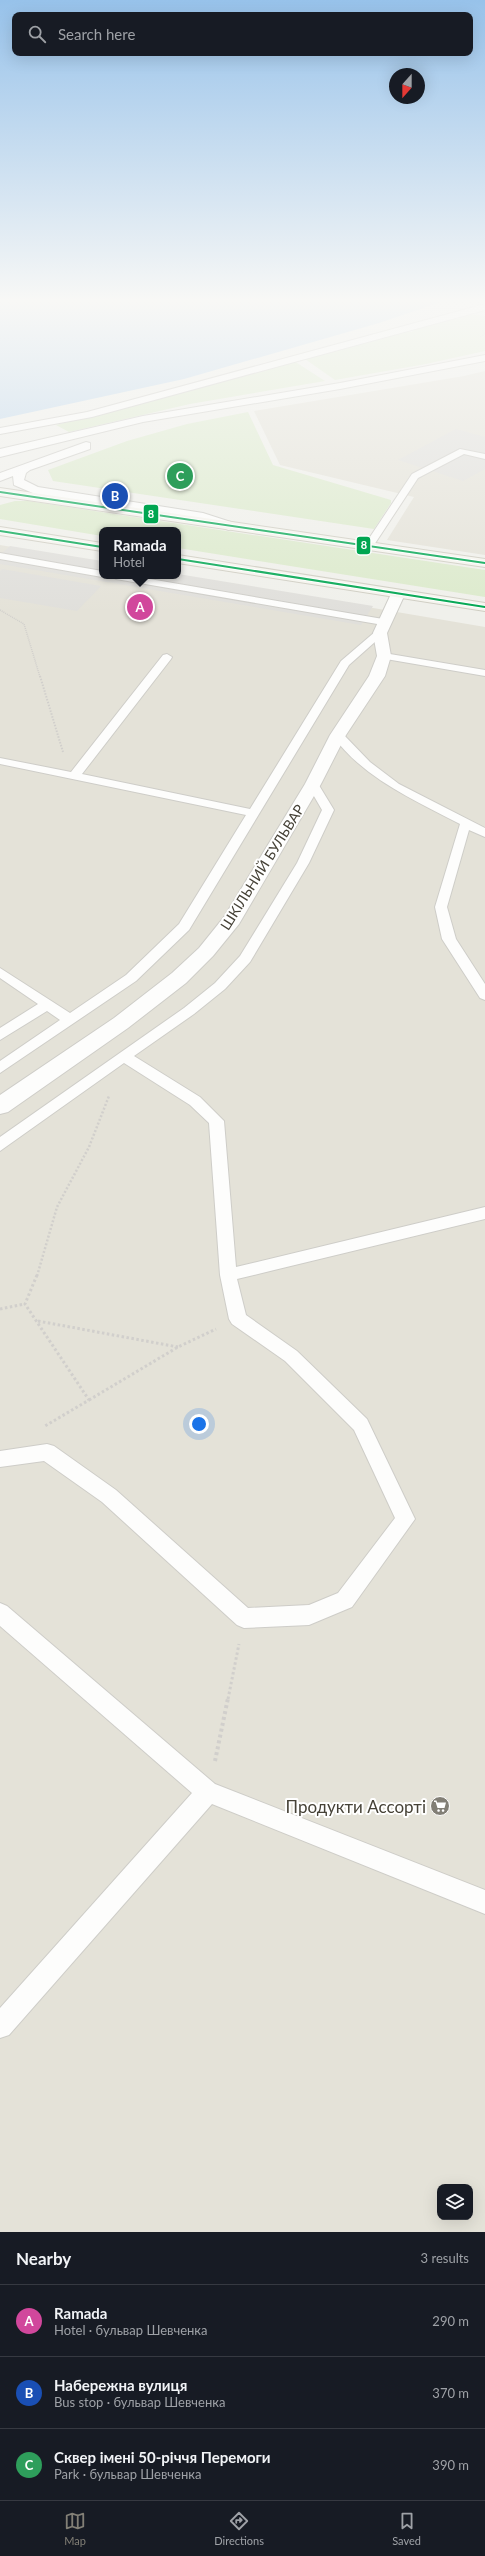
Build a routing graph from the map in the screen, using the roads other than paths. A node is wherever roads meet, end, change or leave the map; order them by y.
1 (124, 405) edge
2 (233, 405) edge
3 (188, 413) junction
4 (0, 431) edge
5 (0, 453) edge
6 (485, 457) edge
7 (28, 466) junction
8 (0, 478) edge
9 (0, 492) edge
10 (229, 526) junction
11 (0, 532) edge
12 (369, 546) junction
13 (99, 548) edge
14 (0, 556) edge
15 (181, 559) edge
16 (485, 563) edge
17 (99, 573) edge
18 (131, 579) edge
19 (398, 594) junction
20 (485, 607) edge
21 (382, 628) junction
22 (384, 656) junction
23 (167, 657) dead end
24 (485, 673) edge
25 (338, 736) junction
26 (0, 761) edge
27 (72, 775) junction
28 (313, 784) junction
29 (254, 813) junction
30 (466, 823) junction
31 (485, 833) edge
32 (0, 972) edge
33 (485, 995) edge
34 (46, 1005) junction
35 (70, 1020) junction
36 (0, 1035) edge
37 (124, 1056) junction
38 (0, 1068) edge
39 (0, 1106) edge
40 (0, 1145) edge
41 (485, 1213) edge
42 (228, 1275) junction
43 (0, 1460) edge
44 (0, 1613) edge
45 (208, 1792) junction
46 (485, 1902) edge
47 (0, 2026) edge

1 - 4 street
2 - 3 street
3 - 5 street
3 - 7 street
6 - 12 lane
7 - 8 street
7 - 10 street
9 - 10 main road
10 - 12 main road
11 - 13 main road
12 - 16 main road
14 - 17 lane
15 - 19 main road
18 - 21 lane
19 - 20 main road
19 - 21 street
21 - 22 street, ШКІЛЬНИЙ БУЛЬВАР
21 - 29 lane
22 - 24 lane
22 - 25 street, ШКІЛЬНИЙ БУЛЬВАР
23 - 27 lane
25 - 28 street, ШКІЛЬНИЙ БУЛЬВАР
25 - 30 lane
26 - 27 lane
27 - 29 lane
28 - 37 lane
28 - 39 street, ШКІЛЬНИЙ БУЛЬВАР
29 - 35 lane
30 - 31 lane
30 - 33 lane
32 - 34 lane
34 - 35 lane
34 - 36 lane
35 - 38 lane
37 - 40 lane
37 - 42 lane
41 - 42 lane
42 - 43 lane
44 - 45 lane
45 - 46 lane
45 - 47 lane

